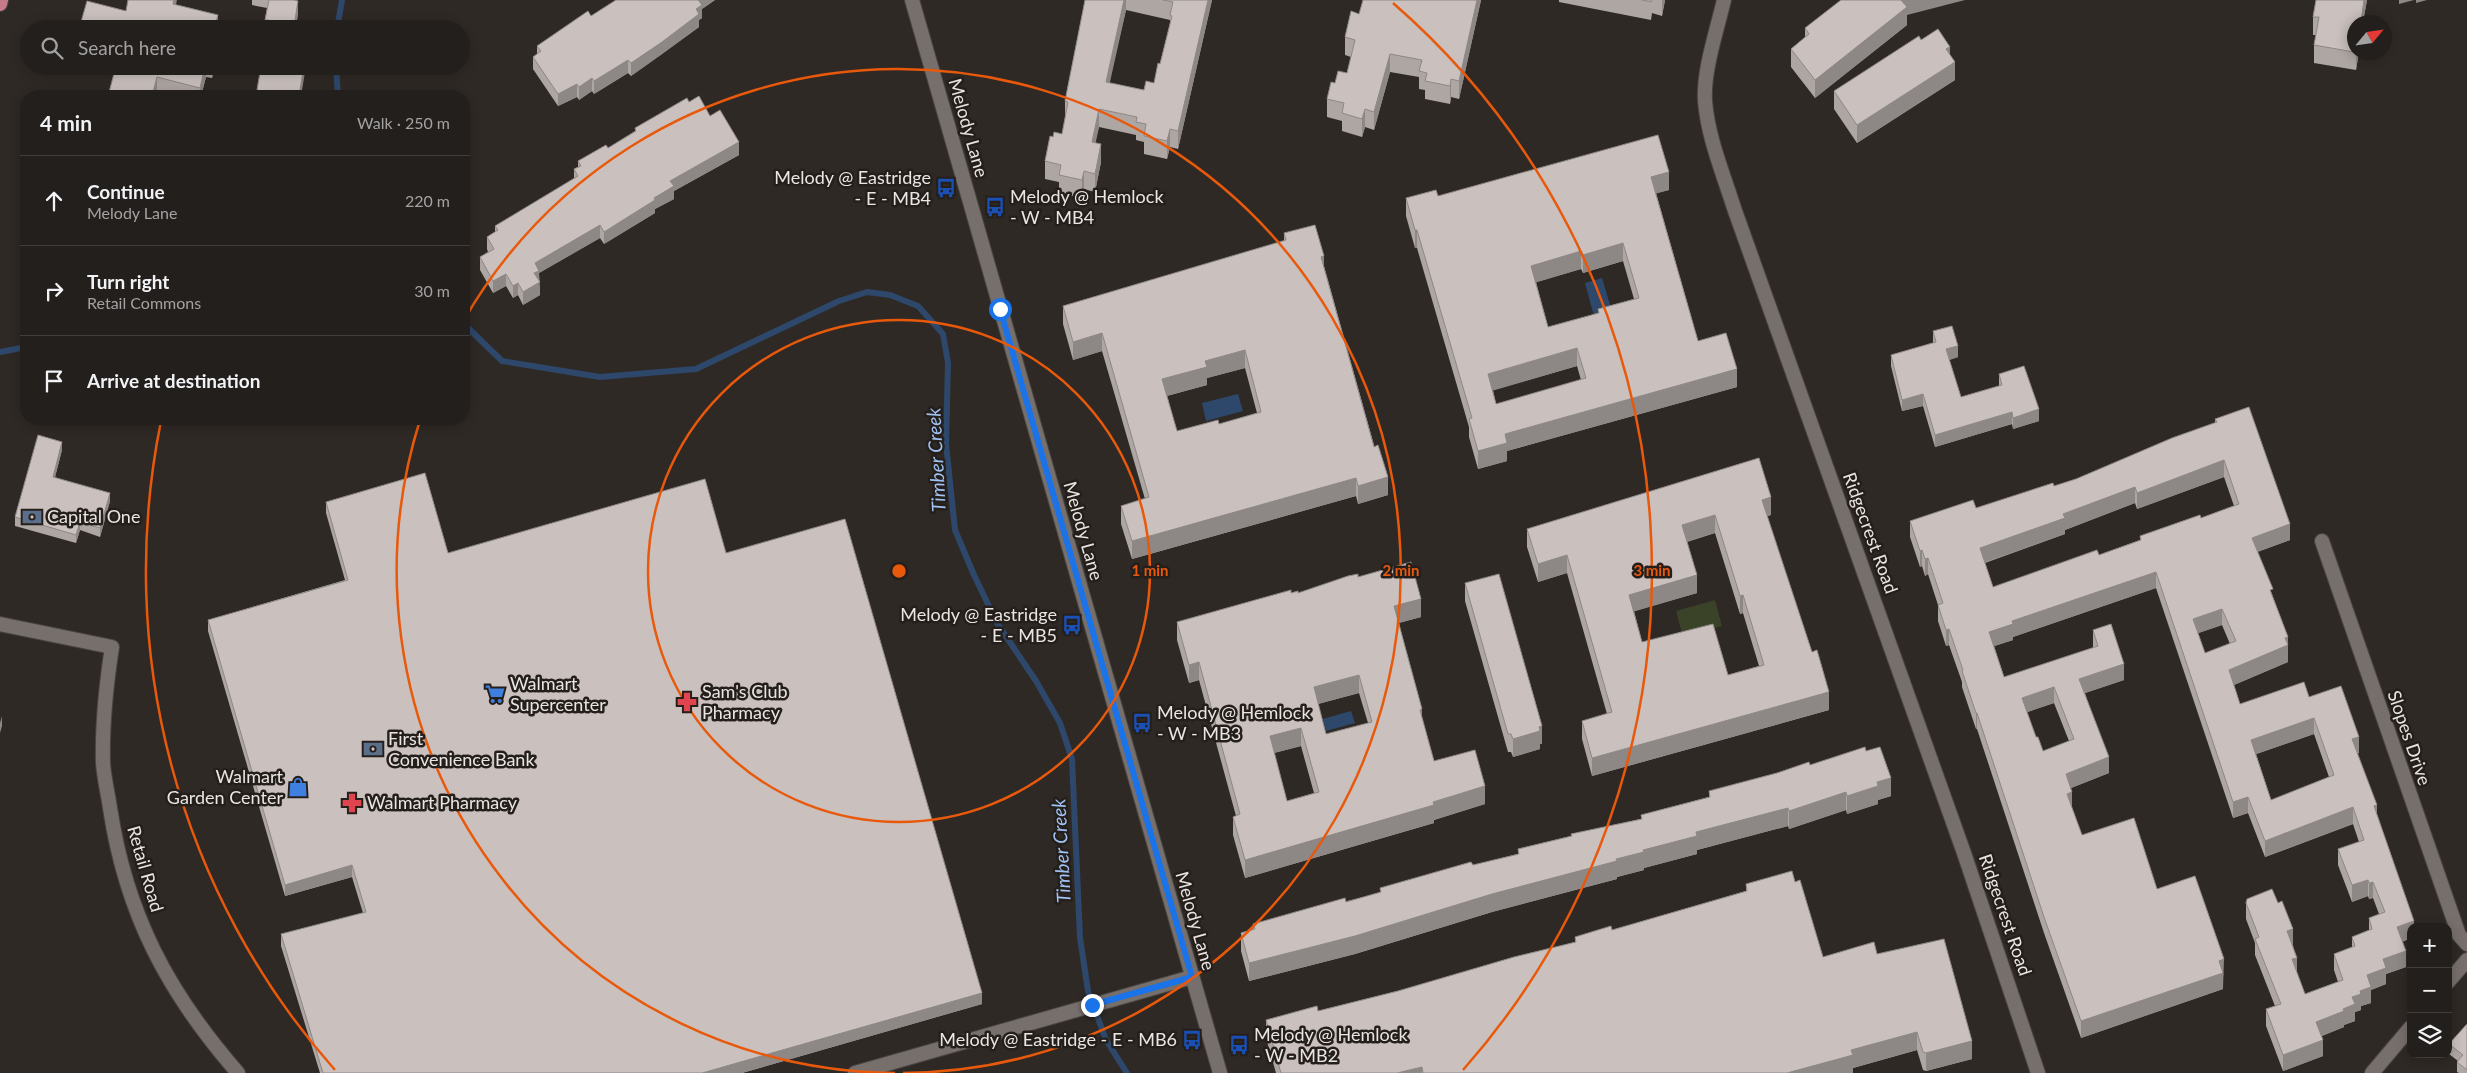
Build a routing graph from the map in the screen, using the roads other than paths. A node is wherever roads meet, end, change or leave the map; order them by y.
1 (1, 0) edge
2 (912, 0) edge
3 (1724, 0) edge
4 (0, 4) edge
5 (2322, 542) dead end
6 (0, 624) edge
7 (2467, 944) edge
8 (2467, 960) edge
9 (1192, 977) junction
10 (2452, 977) edge
11 (2407, 1032) edge
12 (238, 1073) edge
13 (855, 1073) edge
14 (1220, 1073) edge
15 (2038, 1073) edge
16 (2372, 1073) edge

1 - 4 main road
2 - 9 street, Melody Lane
3 - 15 street, Ridgecrest Road
5 - 7 street, Slopes Drive
6 - 12 street, Retail Road
8 - 10 street
9 - 13 street
9 - 14 street, Melody Lane
11 - 16 street

